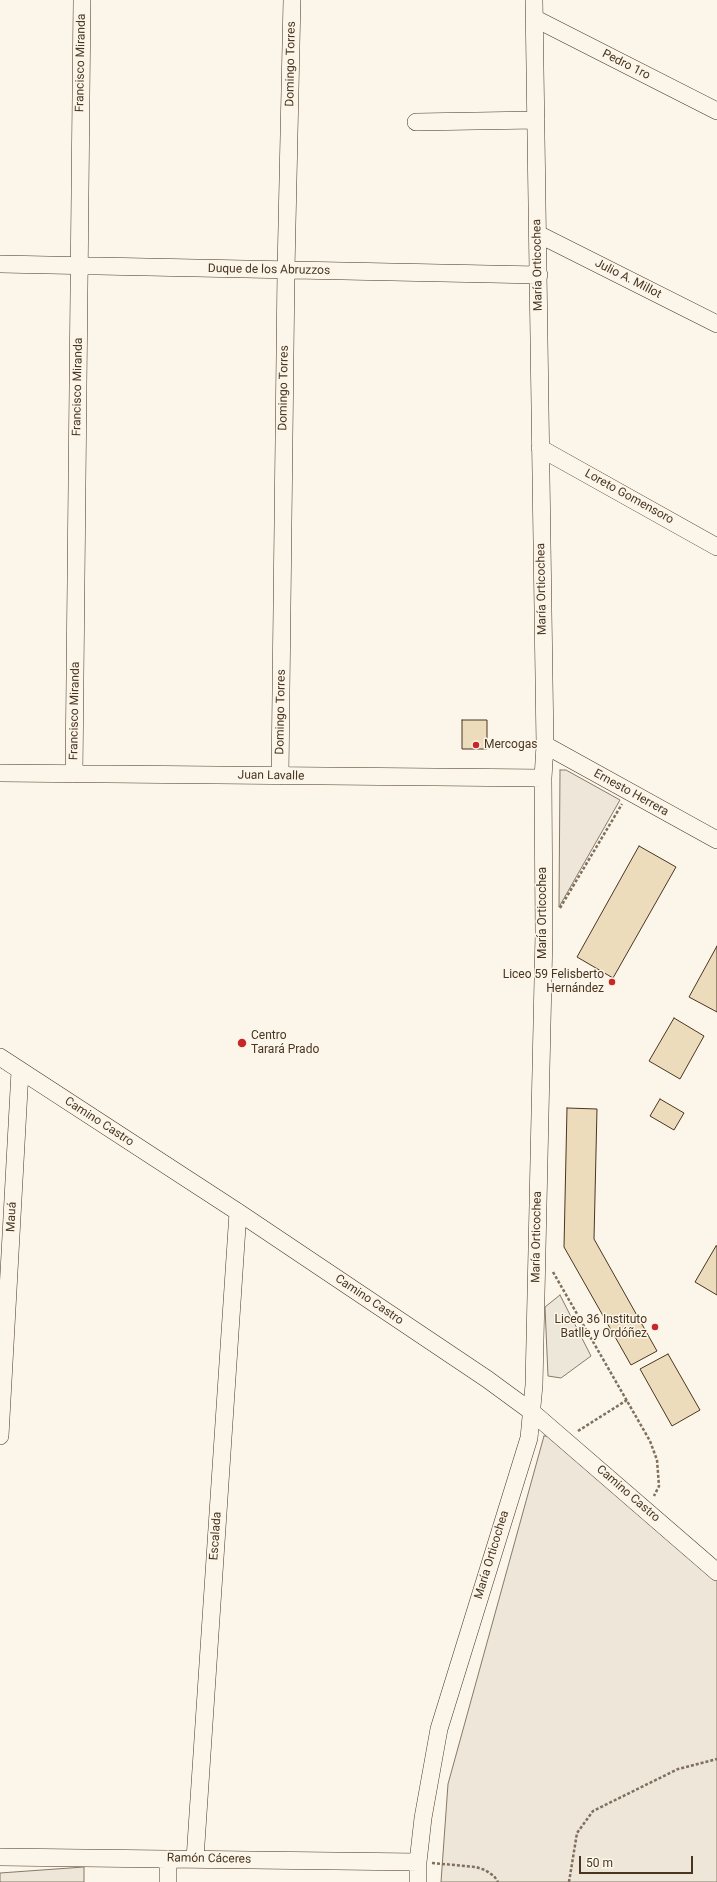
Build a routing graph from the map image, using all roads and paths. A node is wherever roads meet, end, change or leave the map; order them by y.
1 (82, 0) edge
2 (292, 0) edge
3 (534, 0) edge
4 (534, 18) junction
5 (717, 111) edge
6 (536, 120) junction
7 (416, 122) dead end
8 (538, 234) junction
9 (0, 264) edge
10 (80, 266) junction
11 (286, 270) junction
12 (539, 275) junction
13 (717, 324) edge
14 (540, 448) junction
15 (717, 546) edge
16 (545, 745) junction
17 (0, 773) edge
18 (74, 774) junction
19 (280, 776) junction
20 (543, 778) junction
21 (630, 792) junction
22 (717, 840) edge
23 (544, 934) junction
24 (0, 1057) edge
25 (20, 1070) junction
26 (238, 1212) junction
27 (536, 1259) junction
28 (627, 1400) junction
29 (532, 1412) junction
30 (0, 1436) edge
31 (564, 1440) junction
32 (648, 1512) junction
33 (717, 1572) edge
34 (717, 1760) edge
35 (0, 1857) edge
36 (168, 1859) junction
37 (195, 1859) junction
38 (418, 1862) junction
39 (168, 1882) edge
40 (418, 1882) edge
41 (498, 1882) edge
42 (569, 1882) edge

1 - 10 street, Francisco Miranda
2 - 11 street, Domingo Torres
3 - 4 street, María Orticochea
4 - 5 street, Pedro 1ro
4 - 6 street, María Orticochea
6 - 7 street
6 - 8 street, María Orticochea
8 - 12 street, María Orticochea
8 - 13 street, Julio A. Millot
9 - 10 street, Duque de los Abruzzos
10 - 11 street, Duque de los Abruzzos
10 - 18 street, Francisco Miranda
11 - 12 street, Duque de los Abruzzos
11 - 19 street, Domingo Torres
12 - 14 street, María Orticochea
14 - 15 street, Loreto Gomensoro
14 - 16 street, María Orticochea
16 - 20 street, María Orticochea
16 - 21 street, Ernesto Herrera
17 - 18 street, Juan Lavalle
18 - 19 street, Juan Lavalle
19 - 20 street, Juan Lavalle
20 - 23 street, María Orticochea
21 - 22 street, Ernesto Herrera
21 - 23 path
23 - 27 street, María Orticochea
24 - 25 street, Camino Castro
25 - 26 street, Camino Castro
25 - 30 street, Mauá
26 - 29 street, Camino Castro
26 - 37 street, Escalada
27 - 28 path
27 - 29 street, María Orticochea
28 - 31 path
28 - 32 path
29 - 31 street, Camino Castro
29 - 38 street, María Orticochea
31 - 32 street, Camino Castro
32 - 33 street, Camino Castro
34 - 42 path
35 - 36 street, Ramón Cáceres
36 - 37 street, Ramón Cáceres
36 - 39 street
37 - 38 street, Ramón Cáceres
38 - 40 street, María Orticochea
38 - 41 path

